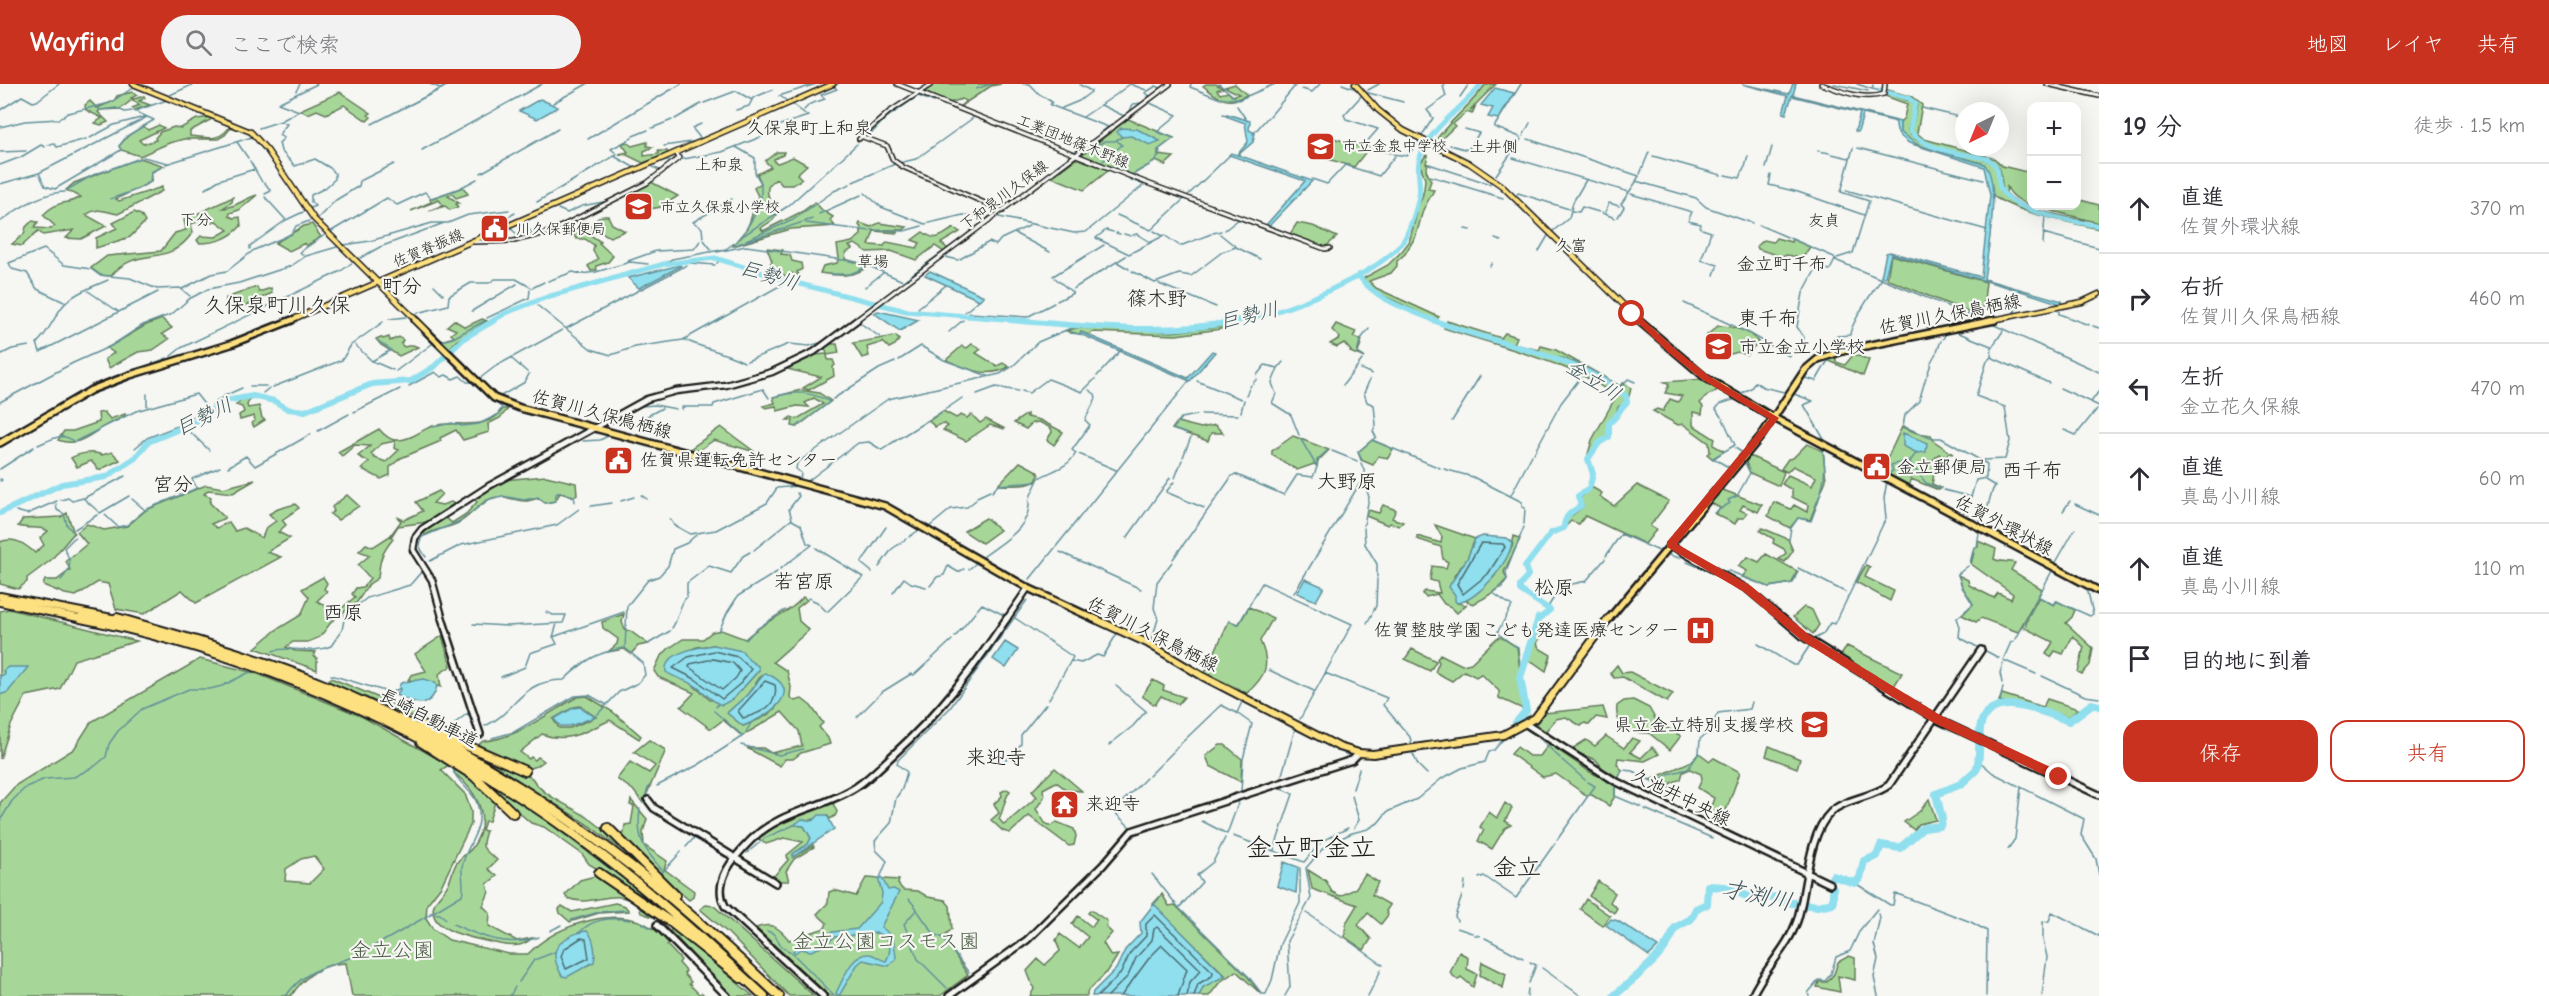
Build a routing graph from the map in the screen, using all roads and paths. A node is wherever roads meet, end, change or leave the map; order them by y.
1 (133, 84) edge
2 (833, 84) edge
3 (897, 84) edge
4 (932, 84) edge
5 (1170, 84) edge
6 (1354, 84) edge
7 (1821, 84) edge
8 (1885, 84) edge
9 (2047, 84) edge
10 (919, 93) junction
11 (2099, 96) edge
12 (677, 153) junction
13 (1076, 155) junction
14 (1002, 211) junction
15 (473, 242) junction
16 (1330, 248) dead end
17 (377, 282) junction
18 (2099, 294) edge
19 (1774, 418) junction
20 (596, 429) junction
21 (0, 443) edge
22 (1670, 544) junction
23 (1028, 588) junction
24 (2099, 591) edge
25 (0, 596) edge
26 (0, 602) edge
27 (1981, 650) dead end
28 (355, 698) junction
29 (1936, 718) junction
30 (391, 723) junction
31 (1526, 724) junction
32 (480, 734) dead end
33 (1359, 753) junction
34 (525, 771) dead end
35 (2099, 795) edge
36 (648, 800) dead end
37 (513, 813) dead end
38 (608, 828) dead end
39 (737, 858) junction
40 (599, 873) dead end
41 (1808, 875) junction
42 (776, 882) dead end
43 (1830, 884) dead end
44 (657, 925) dead end
45 (709, 930) junction
46 (727, 996) edge
47 (763, 996) edge
48 (779, 996) edge
49 (823, 996) edge
50 (949, 996) edge
51 (1752, 996) edge

1 - 17 main road
2 - 12 main road, 佐賀脊振線
3 - 10 street, 工業団地篠木野線
4 - 10 street
5 - 13 street, 下和泉川久保線
6 - 19 main road, 佐賀外環状線
7 - 8 street
9 - 11 street
10 - 13 street, 工業団地篠木野線
10 - 14 street
12 - 15 main road, 佐賀脊振線
12 - 15 street
13 - 14 street, 下和泉川久保線
13 - 16 street, 工業団地篠木野線
14 - 20 street, 下和泉川久保線
15 - 17 main road, 佐賀脊振線
17 - 20 main road, 佐賀川久保鳥栖線
17 - 21 main road, 佐賀脊振線
18 - 19 main road, 佐賀川久保鳥栖線
19 - 22 main road, 佐賀川久保鳥栖線
19 - 24 main road, 佐賀外環状線
20 - 23 main road, 佐賀川久保鳥栖線
20 - 32 street
22 - 29 street
22 - 31 main road, 佐賀川久保鳥栖線
23 - 33 main road, 佐賀川久保鳥栖線
23 - 39 street
25 - 28 highway, 長崎自動車道
26 - 30 highway, 長崎自動車道
27 - 29 street
28 - 34 highway
28 - 45 highway, 長崎自動車道
29 - 35 street
29 - 41 street
30 - 37 highway
30 - 47 highway, 長崎自動車道
31 - 33 main road, 佐賀川久保鳥栖線
31 - 41 street, 久池井中央線
33 - 50 street
36 - 39 street
38 - 45 highway
39 - 42 street
39 - 49 street
40 - 47 highway
41 - 43 street, 久池井中央線
41 - 51 street
44 - 46 street
45 - 48 highway, 長崎自動車道

